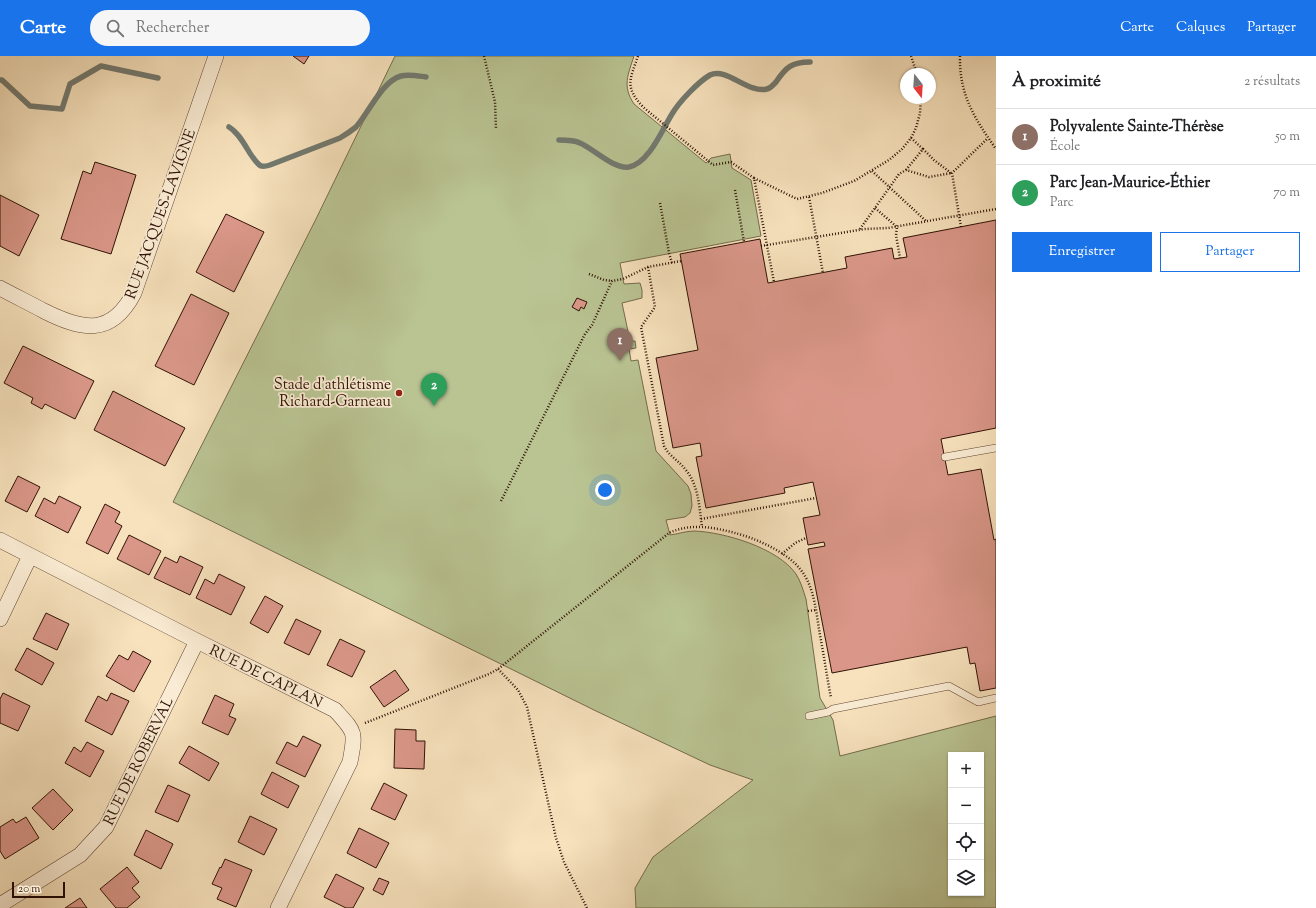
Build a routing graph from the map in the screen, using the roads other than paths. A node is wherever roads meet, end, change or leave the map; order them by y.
1 (216, 56) edge
2 (0, 288) edge
3 (996, 448) edge
4 (945, 457) dead end
5 (0, 540) edge
6 (30, 556) junction
7 (0, 619) edge
8 (197, 641) junction
9 (996, 698) edge
10 (809, 716) dead end
11 (0, 905) edge
12 (278, 908) edge

1 - 2 street, RUE JACQUES-LAVIGNE
3 - 4 lane
5 - 6 street, RUE DE CAPLAN
6 - 7 street
6 - 8 street, RUE DE CAPLAN
8 - 11 street, RUE DE ROBERVAL
8 - 12 street, RUE DE CAPLAN
9 - 10 lane

